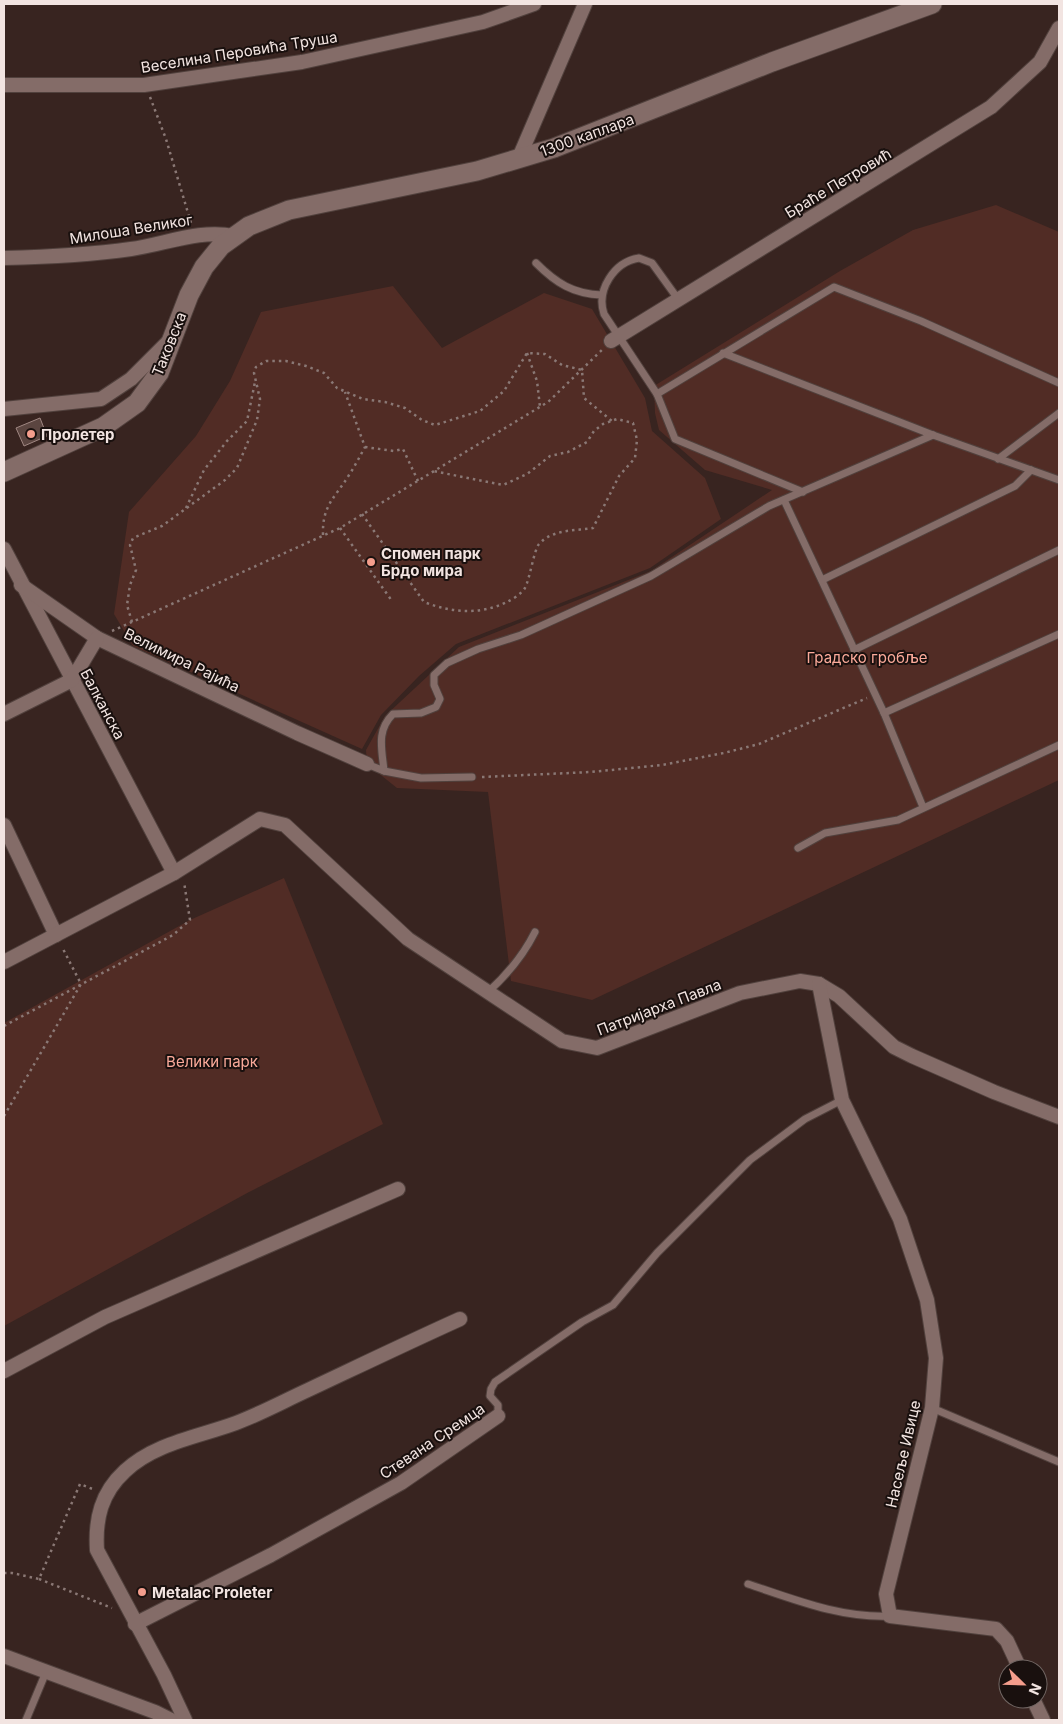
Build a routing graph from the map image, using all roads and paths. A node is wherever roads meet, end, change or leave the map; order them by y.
1 (534, 4) edge
2 (585, 4) edge
3 (932, 4) edge
4 (1059, 28) edge
5 (4, 85) edge
6 (144, 85) junction
7 (518, 160) junction
8 (194, 236) junction
9 (234, 236) junction
10 (4, 258) edge
11 (536, 263) dead end
12 (602, 295) junction
13 (678, 299) junction
14 (172, 339) junction
15 (615, 339) junction
16 (527, 353) junction
17 (723, 353) junction
18 (582, 370) junction
19 (256, 381) junction
20 (1059, 383) edge
21 (345, 392) junction
22 (657, 394) junction
23 (540, 407) junction
24 (4, 409) edge
25 (1059, 413) edge
26 (612, 421) junction
27 (932, 435) junction
28 (365, 447) junction
29 (998, 459) junction
30 (1031, 470) junction
31 (433, 471) junction
32 (4, 472) edge
33 (1059, 480) edge
34 (418, 481) junction
35 (803, 492) junction
36 (784, 500) junction
37 (185, 510) junction
38 (362, 514) junction
39 (340, 528) junction
40 (323, 535) junction
41 (4, 549) edge
42 (1059, 550) edge
43 (822, 580) junction
44 (21, 585) junction
45 (392, 601) dead end
46 (132, 622) junction
47 (1059, 634) edge
48 (97, 638) junction
49 (854, 650) junction
50 (72, 680) junction
51 (875, 694) junction
52 (884, 713) junction
53 (4, 714) edge
54 (1059, 745) edge
55 (367, 764) joint
56 (384, 771) junction
57 (472, 777) joint
58 (924, 807) junction
59 (4, 825) edge
60 (798, 848) dead end
61 (178, 871) junction
62 (535, 932) dead end
63 (56, 934) junction
64 (4, 962) edge
65 (81, 984) junction
66 (819, 984) junction
67 (488, 993) junction
68 (4, 1026) edge
69 (842, 1100) junction
70 (4, 1116) edge
71 (1059, 1117) edge
72 (398, 1189) dead end
73 (460, 1319) dead end
74 (4, 1371) edge
75 (932, 1408) junction
76 (498, 1416) joint
77 (1059, 1462) edge
78 (106, 1494) junction
79 (4, 1573) edge
80 (39, 1579) junction
81 (748, 1584) dead end
82 (890, 1616) junction
83 (133, 1620) junction
84 (4, 1656) edge
85 (1015, 1659) edge
86 (46, 1672) junction
87 (26, 1720) edge
88 (171, 1720) edge
89 (185, 1720) edge

1 - 6 street, Веселина Перовића Труша
2 - 7 street
3 - 7 street, 1300 каплара
4 - 13 street, Браће Петровић
5 - 6 street, Веселина Перовића Труша
6 - 8 path
7 - 9 street, 1300 каплара
8 - 9 street, Милоша Великог
8 - 10 street, Милоша Великог
9 - 14 street, Таковска
11 - 12 lane
12 - 13 lane
12 - 15 lane
13 - 15 street, Браће Петровић
14 - 24 street
14 - 32 street, Таковска
15 - 18 path
15 - 22 lane
16 - 18 path
16 - 21 path
16 - 23 path
17 - 20 lane
17 - 22 lane
17 - 27 lane
18 - 23 path
18 - 26 path
19 - 21 path
19 - 37 path
19 - 37 path
21 - 28 path
22 - 35 lane
23 - 31 path
25 - 29 lane
26 - 31 path
26 - 38 path
27 - 29 lane
27 - 35 lane
28 - 34 path
28 - 40 path
29 - 30 lane
30 - 33 lane
30 - 43 lane
31 - 34 path
34 - 38 path
35 - 36 lane
36 - 43 lane
36 - 56 lane
37 - 46 path
38 - 39 path
39 - 40 path
39 - 45 path
40 - 46 path
41 - 44 street, Балканска
42 - 49 lane
43 - 49 lane
44 - 48 street, Велимира Рајића
44 - 50 street, Балканска
46 - 48 path
47 - 52 lane
48 - 50 street
48 - 55 street, Велимира Рајића
49 - 51 lane
50 - 53 street
50 - 61 street, Балканска
51 - 52 lane
51 - 57 path
52 - 58 lane
54 - 58 lane
55 - 56 lane
56 - 57 lane
58 - 60 lane
59 - 63 street
61 - 63 street, Патријарха Павла
61 - 65 path
61 - 67 street, Патријарха Павла
62 - 67 lane
63 - 64 street, Патријарха Павла
63 - 65 path
65 - 68 path
65 - 70 path
66 - 67 street, Патријарха Павла
66 - 69 street, Насеље Ивице
66 - 71 street, Патријарха Павла
69 - 75 street, Насеље Ивице
69 - 76 lane, Стевана Сремца
72 - 74 street
73 - 78 street
75 - 77 lane
75 - 82 street, Насеље Ивице
76 - 83 street, Стевана Сремца
78 - 80 path
78 - 83 street
79 - 80 path
80 - 83 path
81 - 82 lane
82 - 85 street
83 - 89 street
84 - 86 street
86 - 87 lane
86 - 88 street

